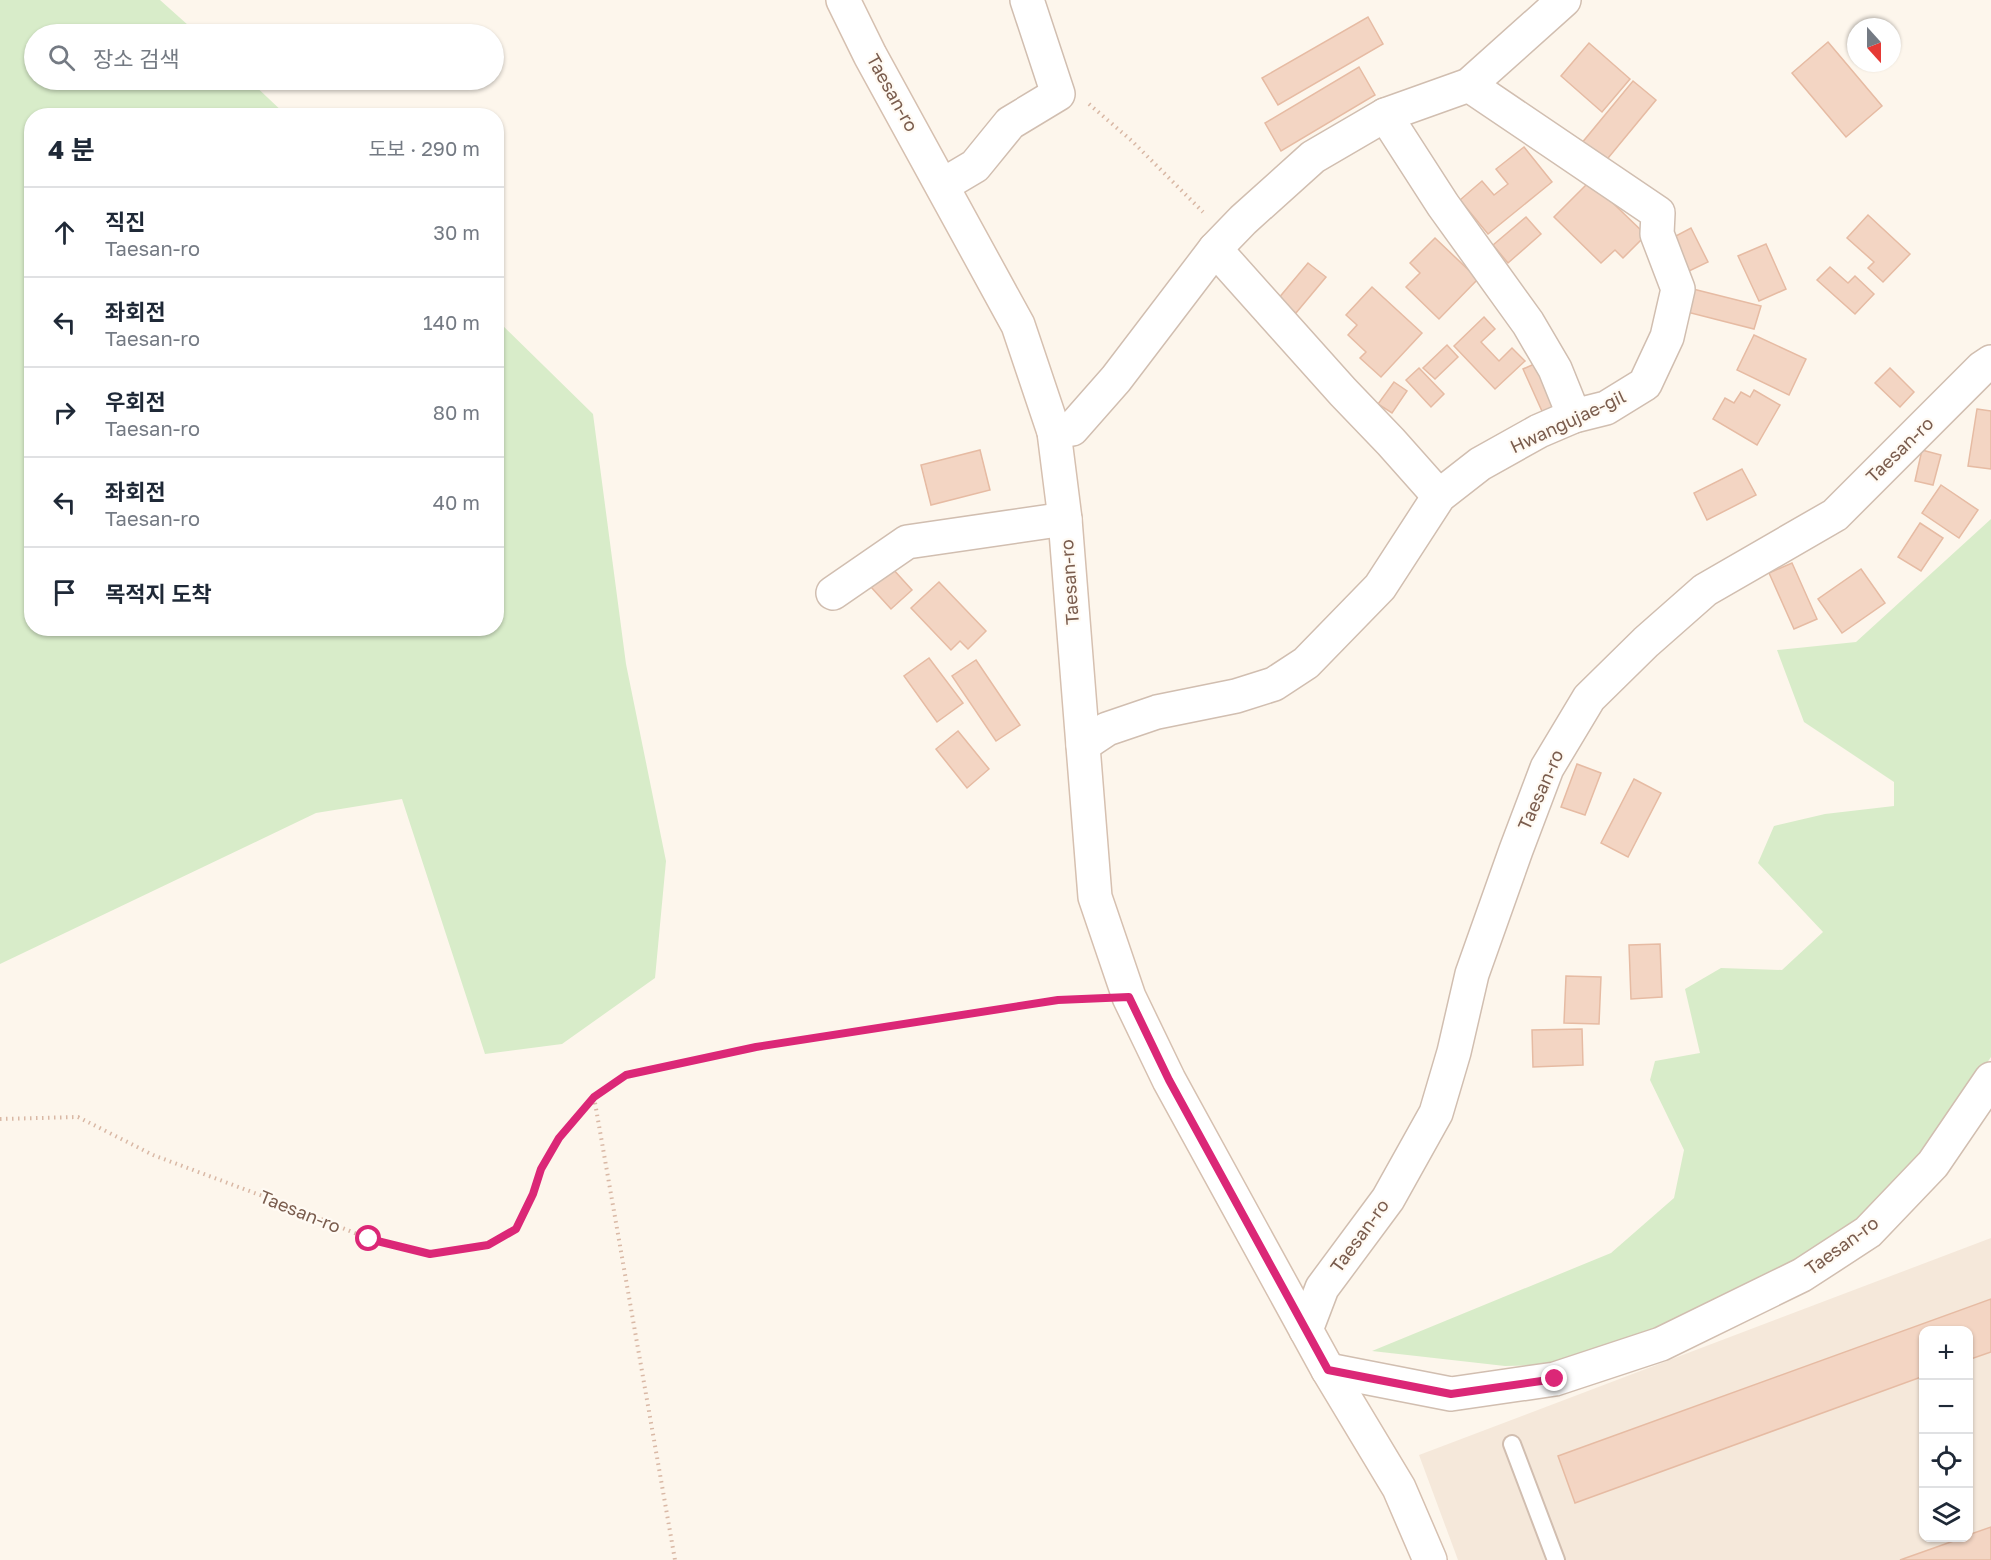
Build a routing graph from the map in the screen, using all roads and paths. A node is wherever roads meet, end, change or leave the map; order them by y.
1 (843, 0) edge
2 (1028, 0) edge
3 (1564, 0) edge
4 (1469, 85) junction
5 (1058, 94) junction
6 (1386, 115) junction
7 (943, 185) junction
8 (1221, 243) junction
9 (1991, 362) edge
10 (1574, 416) junction
11 (1054, 432) junction
12 (1439, 496) junction
13 (1065, 519) junction
14 (833, 593) dead end
15 (1083, 745) junction
16 (1129, 997) junction
17 (1991, 1079) edge
18 (594, 1097) junction
19 (0, 1119) edge
20 (1306, 1330) junction
21 (1328, 1370) junction
22 (1512, 1444) dead end
23 (675, 1560) edge
24 (1430, 1560) edge
25 (1556, 1560) edge

1 - 7 street, Taesan-ro
2 - 5 street
3 - 4 street
4 - 6 street
4 - 10 street, Hwangujae-gil
5 - 7 street
5 - 8 path
6 - 8 street
6 - 10 street
7 - 11 street, Taesan-ro
8 - 11 street
8 - 12 street
9 - 20 street, Taesan-ro
10 - 12 street, Hwangujae-gil
11 - 13 street, Taesan-ro
12 - 15 street, Hwangujae-gil
13 - 14 street
13 - 15 street, Taesan-ro
15 - 16 street, Taesan-ro
16 - 18 path, Taesan-ro
16 - 20 street, Taesan-ro
17 - 21 street, Taesan-ro
18 - 19 path, Taesan-ro
18 - 23 path
20 - 21 street, Taesan-ro
21 - 24 street, Taesan-ro
22 - 25 lane

